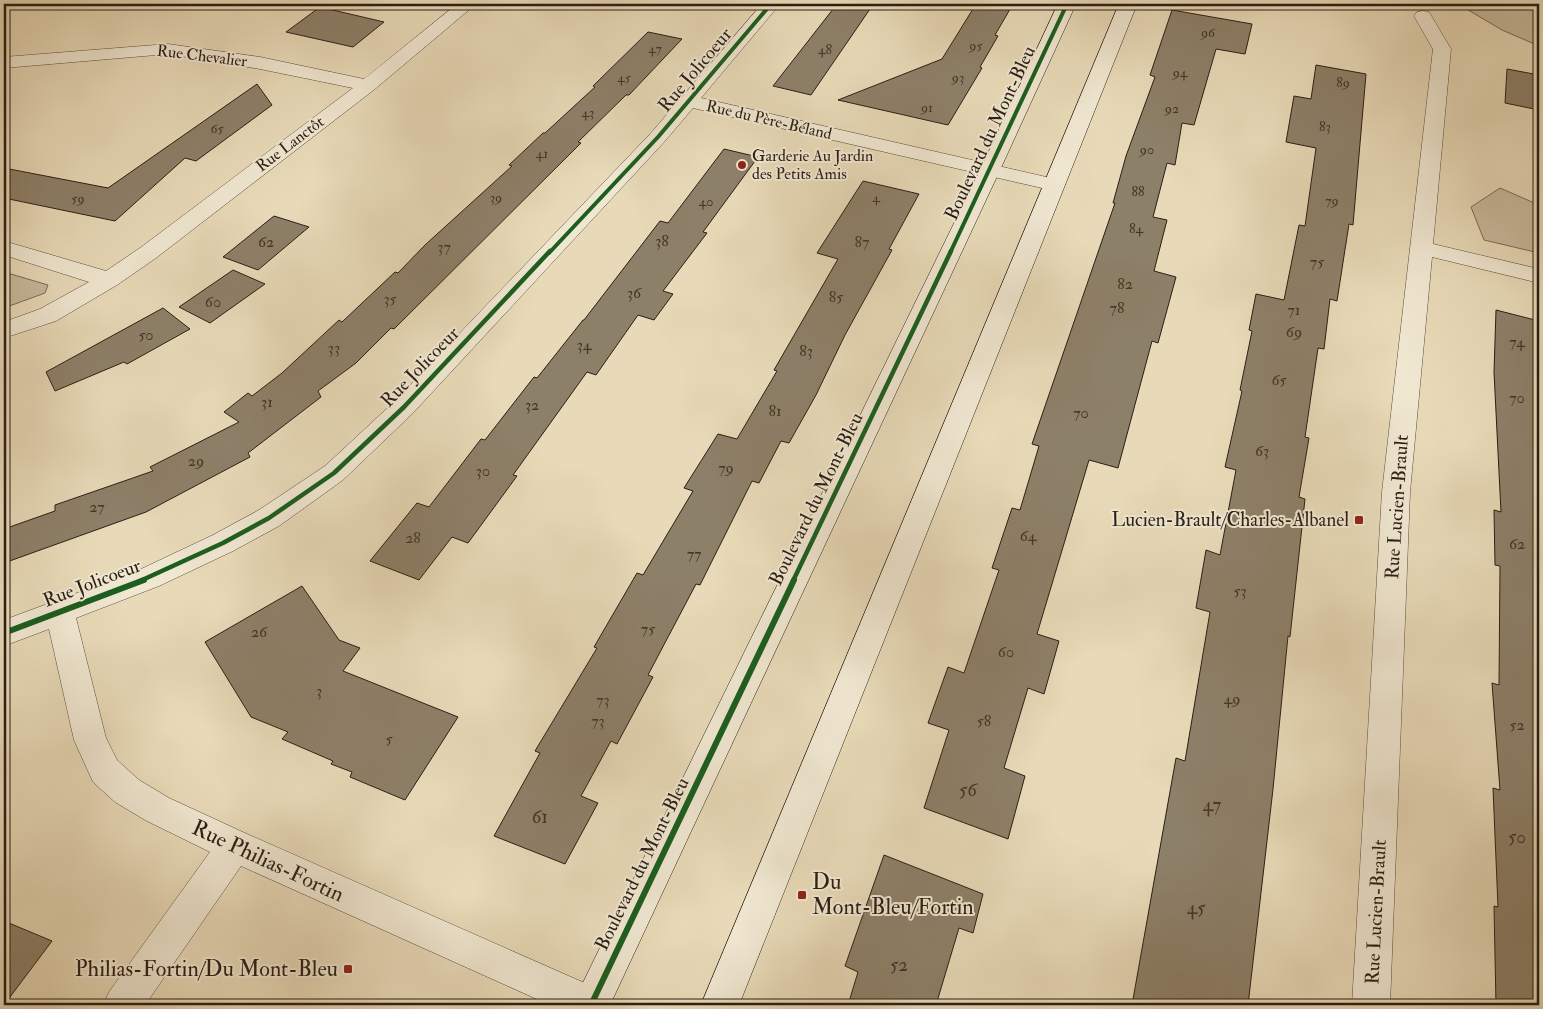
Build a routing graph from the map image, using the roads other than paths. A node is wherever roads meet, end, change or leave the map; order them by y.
1 (467, 4) edge
2 (771, 4) edge
3 (1067, 4) edge
4 (1128, 4) edge
5 (1422, 16) dead end
6 (4, 62) edge
7 (368, 85) junction
8 (688, 101) junction
9 (990, 170) junction
10 (1055, 185) junction
11 (4, 248) edge
12 (1422, 248) junction
13 (1539, 276) edge
14 (109, 280) junction
15 (4, 330) edge
16 (60, 612) junction
17 (4, 633) edge
18 (235, 846) junction
19 (122, 1005) edge
20 (591, 1005) edge
21 (720, 1005) edge
22 (1371, 1005) edge

1 - 7 street, Rue Lanctôt
2 - 8 street, Rue Jolicoeur
3 - 9 street, Boulevard du Mont-Bleu
4 - 10 street
5 - 12 street, Rue Lucien-Brault
6 - 7 street, Rue Chevalier
7 - 14 street, Rue Lanctôt
8 - 9 street, Rue du Père-Béland
8 - 16 street, Rue Jolicoeur
9 - 10 street, Rue du Père-Béland
9 - 20 street, Boulevard du Mont-Bleu
10 - 21 street
11 - 14 street
12 - 13 street
12 - 22 street, Rue Lucien-Brault
14 - 15 street, Rue Lanctôt
16 - 17 street, Rue Jolicoeur
16 - 18 street, Rue Philias-Fortin
18 - 19 street
18 - 20 street, Rue Philias-Fortin

